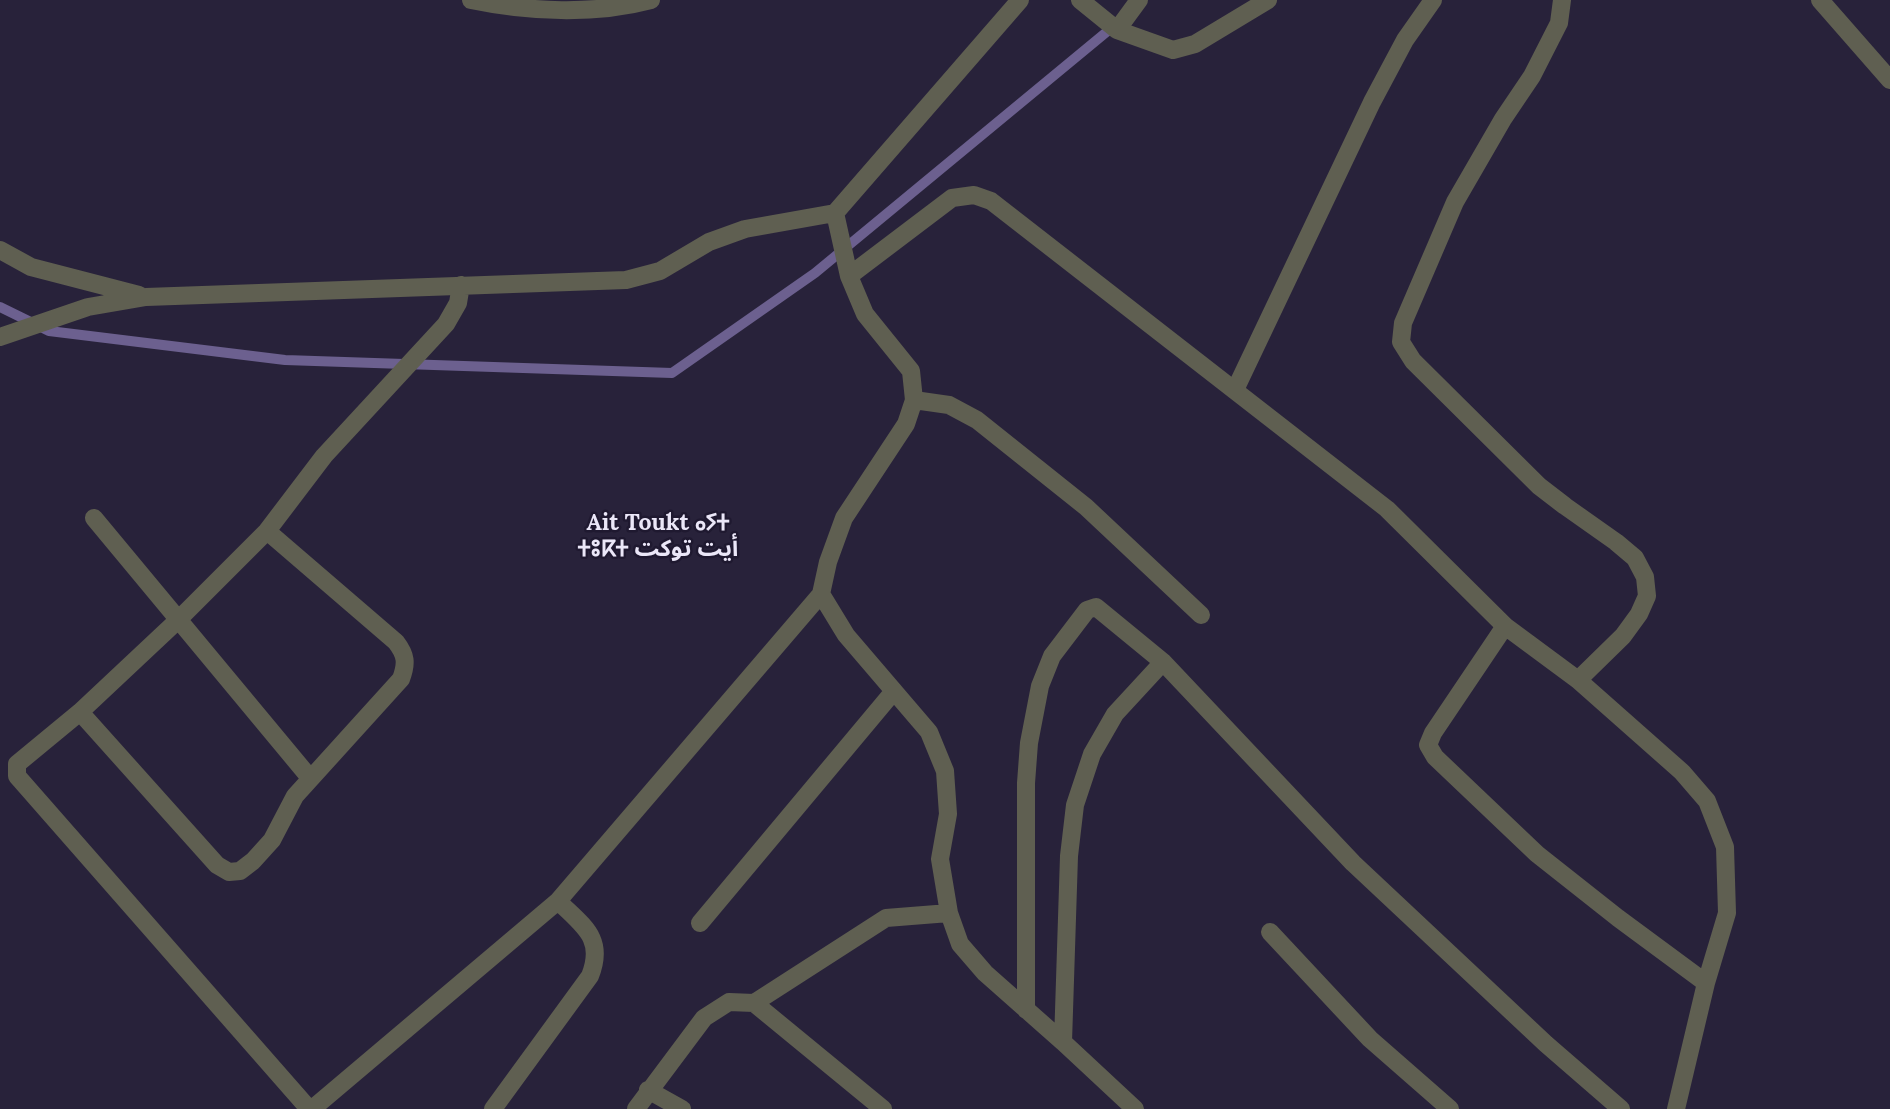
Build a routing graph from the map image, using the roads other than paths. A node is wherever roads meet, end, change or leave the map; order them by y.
1 (471, 0) edge
2 (651, 0) edge
3 (1020, 0) edge
4 (1080, 0) edge
5 (1139, 0) edge
6 (1268, 0) edge
7 (1433, 0) edge
8 (1562, 0) edge
9 (1820, 0) edge
10 (547, 5) edge
11 (1117, 30) junction
12 (1890, 80) edge
13 (835, 213) junction
14 (0, 250) edge
15 (849, 276) junction
16 (461, 285) junction
17 (146, 297) junction
18 (0, 337) edge
19 (1235, 390) junction
20 (914, 400) junction
21 (94, 518) dead end
22 (267, 531) junction
23 (821, 594) junction
24 (1202, 615) dead end
25 (178, 620) junction
26 (1505, 626) junction
27 (1163, 663) junction
28 (1578, 680) junction
29 (894, 691) junction
30 (80, 712) junction
31 (310, 778) junction
32 (558, 901) junction
33 (949, 913) junction
34 (700, 923) dead end
35 (1270, 932) dead end
36 (1706, 984) junction
37 (754, 1003) junction
38 (1026, 1010) junction
39 (1063, 1042) junction
40 (648, 1090) junction
41 (310, 1109) edge
42 (493, 1109) edge
43 (636, 1109) edge
44 (681, 1109) edge
45 (883, 1109) edge
46 (1135, 1109) edge
47 (1450, 1109) edge
48 (1621, 1109) edge
49 (1676, 1109) edge

1 - 10 street
2 - 10 street
3 - 13 street
4 - 11 street
5 - 11 street
6 - 11 street
7 - 19 street
8 - 28 street
9 - 12 street
13 - 15 street
13 - 16 street
14 - 17 street
15 - 19 street
15 - 20 street
16 - 17 street
16 - 22 street
17 - 18 street
19 - 26 street
20 - 23 street
20 - 24 street
21 - 25 street
22 - 25 street
22 - 31 street
23 - 29 street
23 - 32 street
25 - 30 street
25 - 31 street
26 - 28 street
26 - 36 street
27 - 38 street
27 - 39 street
27 - 48 street
28 - 36 street
29 - 33 street
29 - 34 street
30 - 31 street
30 - 41 street
32 - 41 street
32 - 42 street
33 - 37 street
33 - 38 street
35 - 47 street
36 - 49 street
37 - 40 street
37 - 45 street
38 - 39 street
39 - 46 street
40 - 43 street
40 - 44 street

